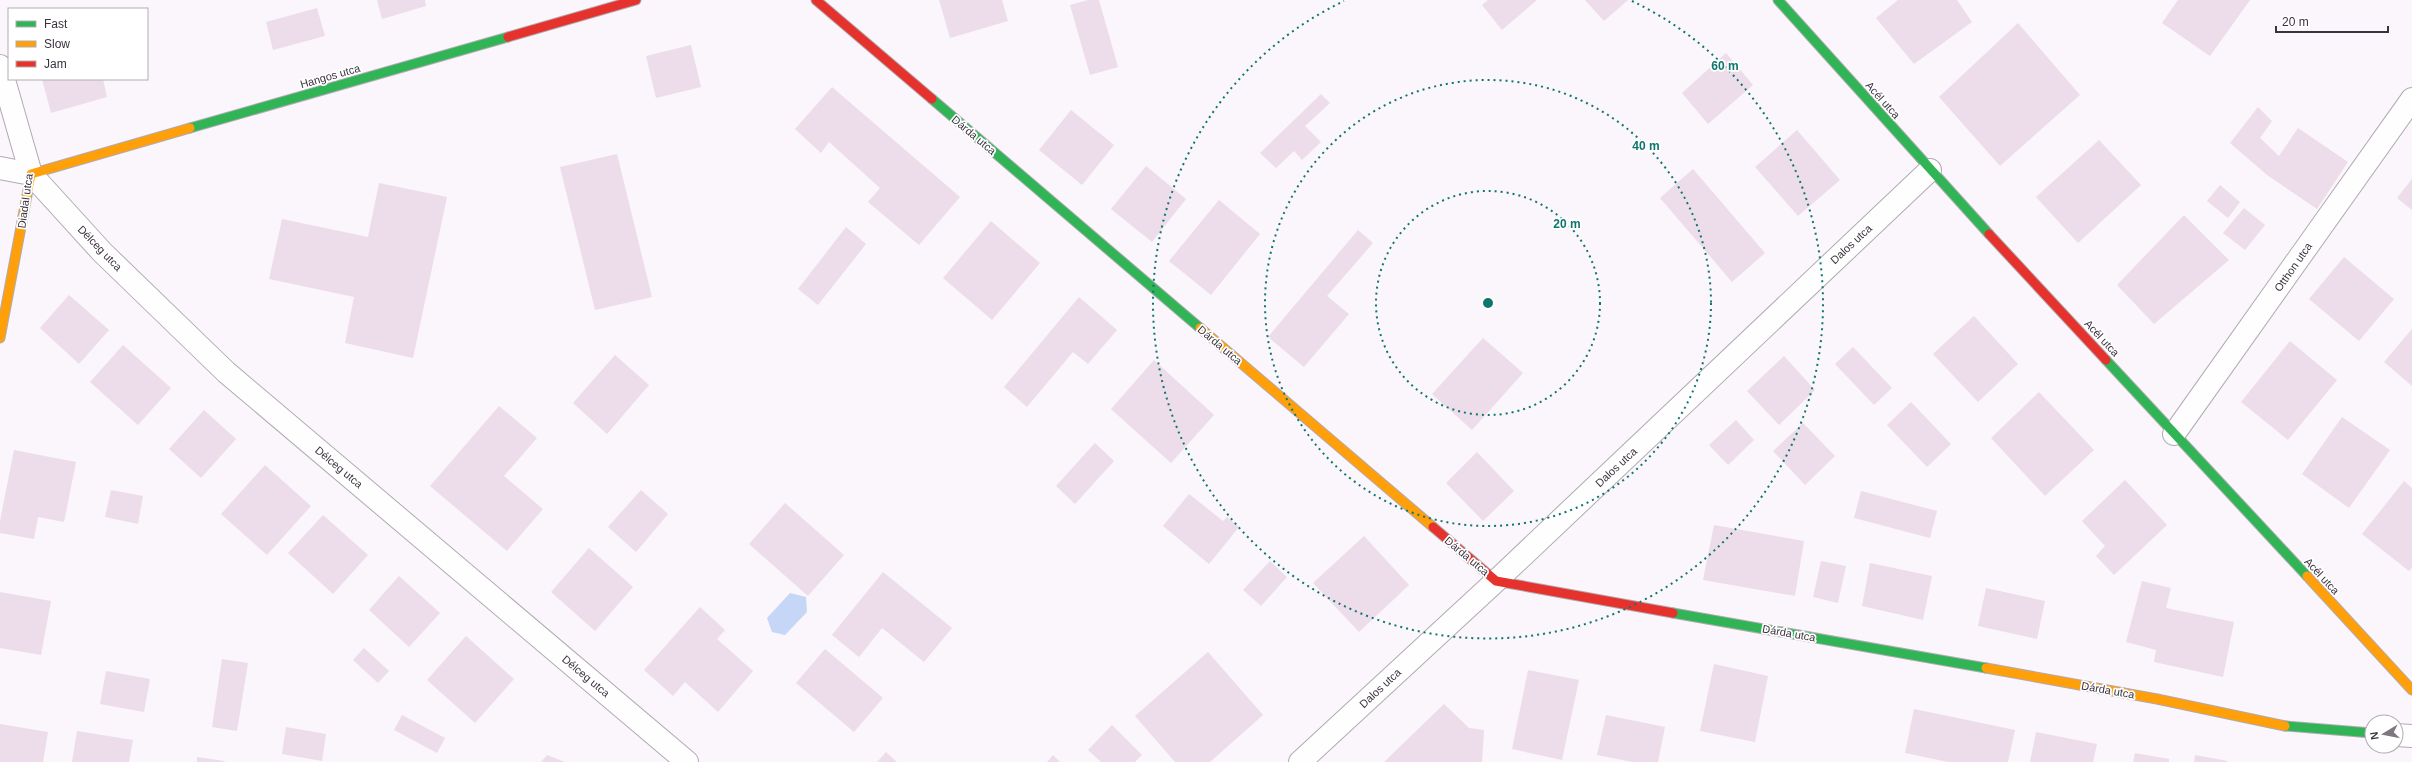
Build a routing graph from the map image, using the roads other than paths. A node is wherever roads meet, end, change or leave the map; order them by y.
1 (636, 0) edge
2 (816, 0) edge
3 (1778, 0) edge
4 (0, 66) edge
5 (2412, 99) edge
6 (0, 168) edge
7 (1930, 170) junction
8 (31, 174) junction
9 (0, 338) edge
10 (2174, 434) junction
11 (1496, 581) junction
12 (2412, 690) edge
13 (2364, 732) edge
14 (687, 762) edge
15 (1300, 762) edge

1 - 8 street, Hangos utca
2 - 11 street, Dárda utca
3 - 7 street, Acél utca
4 - 8 street, Diadal utca
5 - 10 street, Otthon utca
6 - 8 street
7 - 10 street, Acél utca
7 - 11 street, Dalos utca
8 - 9 street, Diadal utca
8 - 14 street, Délceg utca
10 - 12 street, Acél utca
11 - 13 street, Dárda utca
11 - 15 street, Dalos utca

